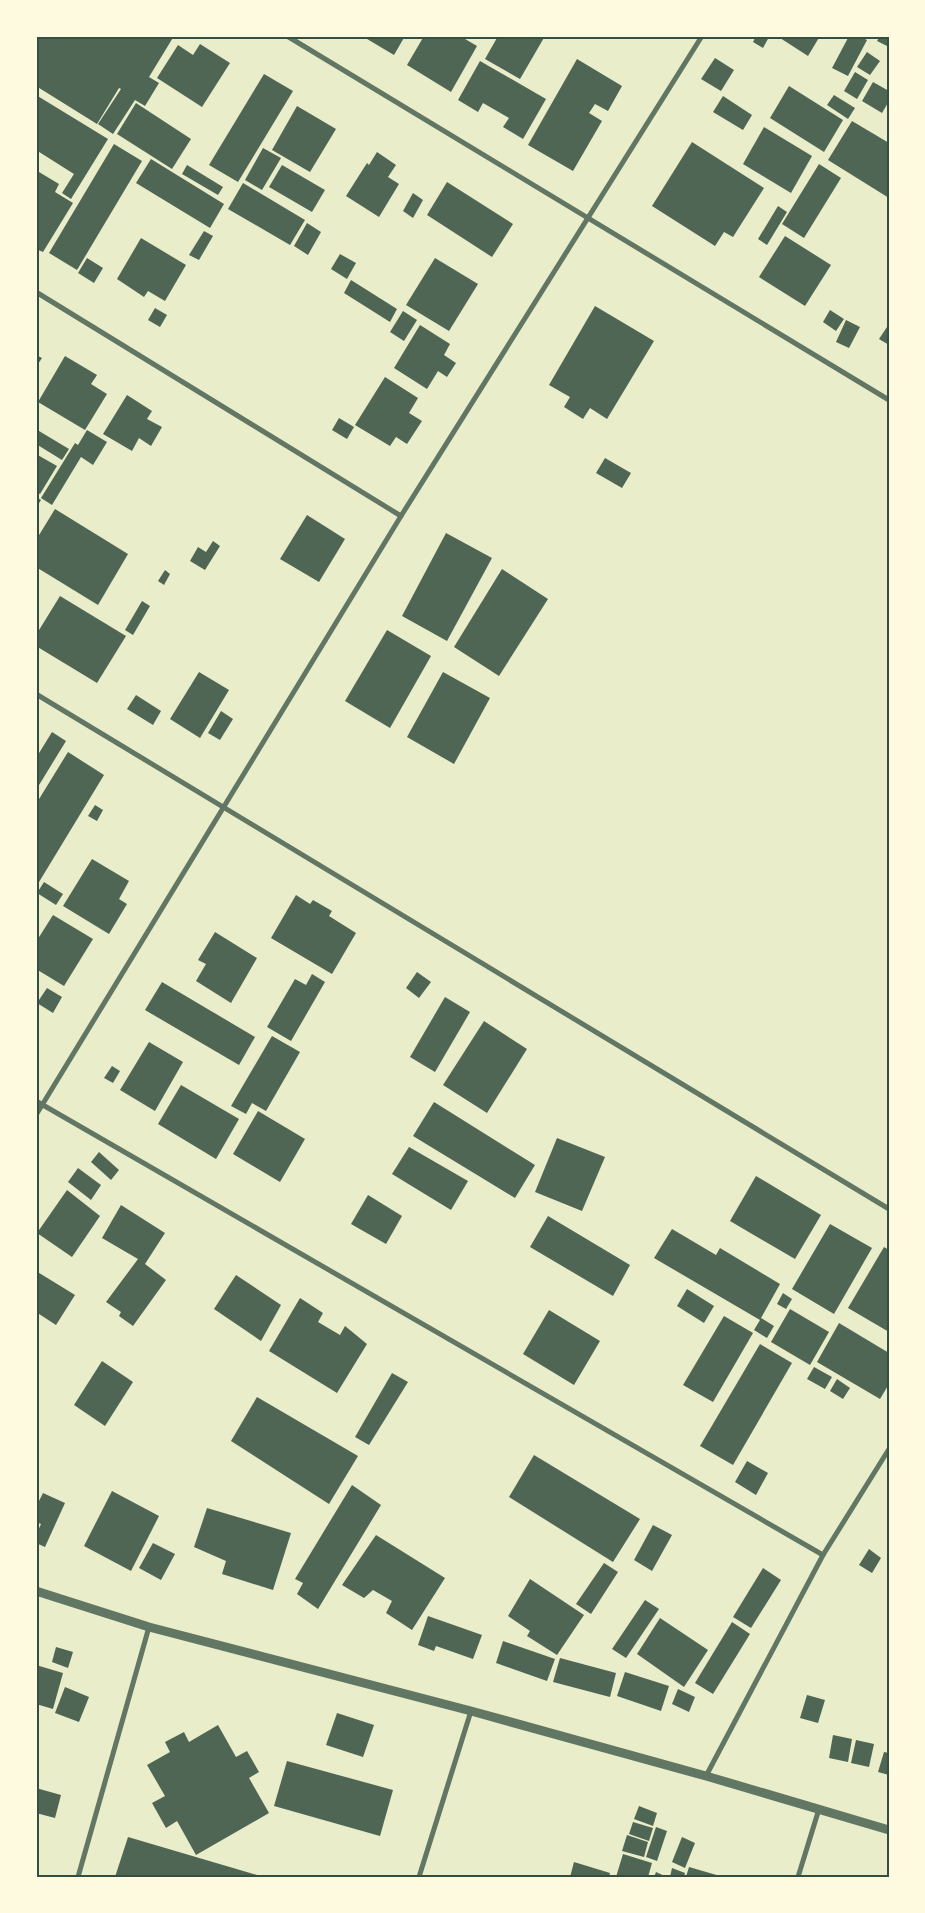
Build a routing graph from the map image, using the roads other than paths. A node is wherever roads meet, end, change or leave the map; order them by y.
1 (287, 36) edge
2 (702, 36) edge
3 (588, 217) junction
4 (36, 292) edge
5 (889, 400) edge
6 (401, 516) junction
7 (36, 694) edge
8 (222, 807) junction
9 (36, 1101) edge
10 (43, 1105) junction
11 (36, 1115) edge
12 (889, 1209) edge
13 (889, 1449) edge
14 (823, 1555) junction
15 (36, 1591) edge
16 (149, 1627) junction
17 (470, 1711) junction
18 (706, 1776) junction
19 (819, 1809) junction
20 (889, 1830) edge
21 (78, 1877) edge
22 (419, 1877) edge
23 (798, 1877) edge

1 - 3 street
2 - 3 street
3 - 5 street
3 - 6 street
4 - 6 street
6 - 8 street
7 - 8 street
8 - 10 street
8 - 12 street
9 - 10 street
10 - 11 street
10 - 14 street
13 - 14 street
14 - 18 street
15 - 16 street
16 - 17 street
16 - 21 street
17 - 18 street
17 - 22 street
18 - 19 street
19 - 20 street
19 - 23 street

